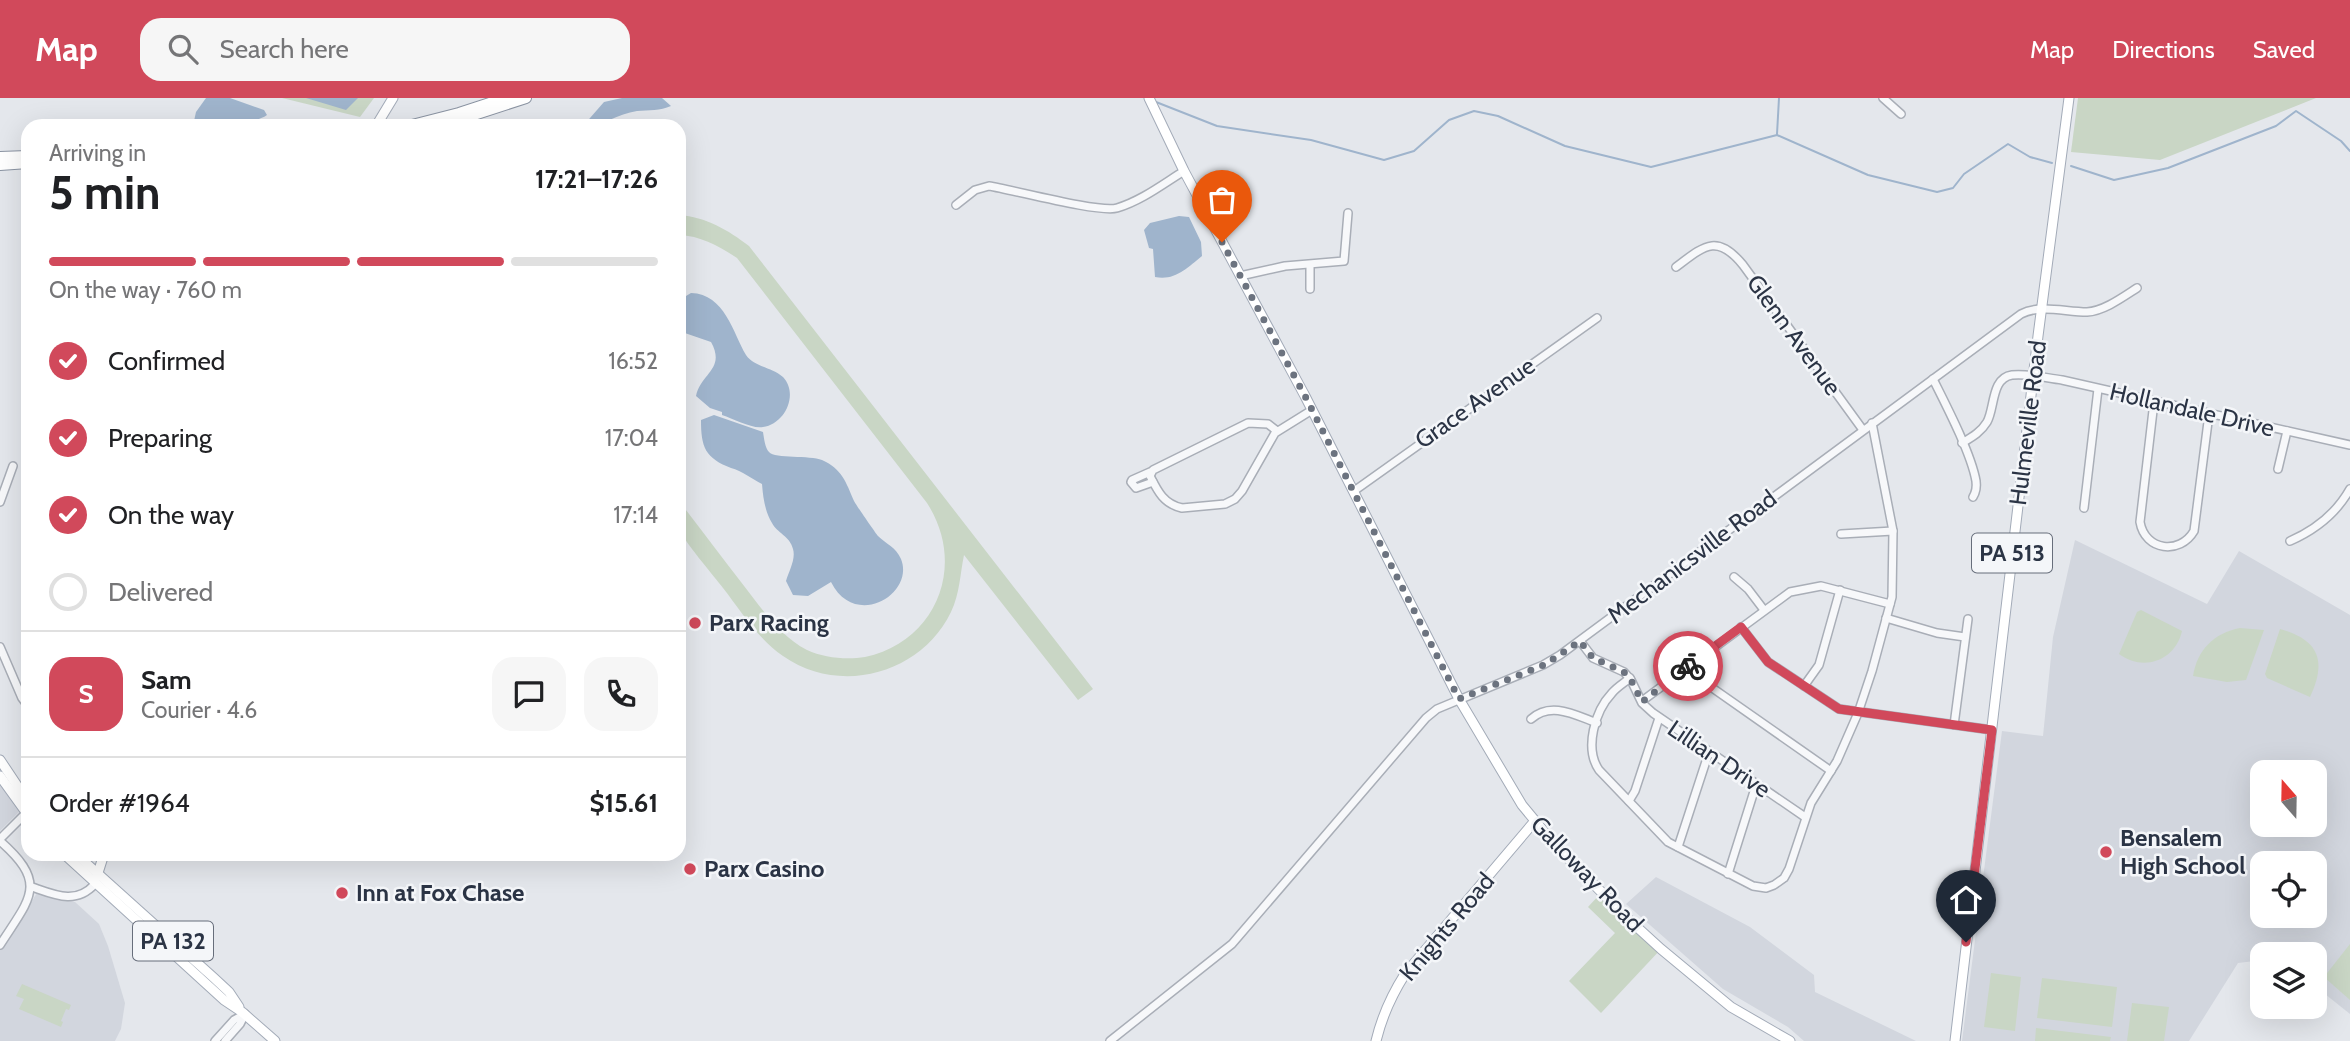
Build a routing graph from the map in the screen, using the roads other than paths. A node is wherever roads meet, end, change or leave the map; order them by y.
1 (393, 98) edge
2 (505, 98) edge
3 (526, 98) edge
4 (1149, 98) edge
5 (1883, 98) edge
6 (2069, 98) edge
7 (1901, 114) dead end
8 (380, 119) edge
9 (440, 119) edge
10 (462, 119) edge
11 (21, 156) edge
12 (0, 158) edge
13 (21, 164) edge
14 (0, 165) edge
15 (1184, 171) junction
16 (956, 205) dead end
17 (1348, 213) dead end
18 (1310, 265) junction
19 (1676, 267) dead end
20 (1240, 276) junction
21 (2137, 288) dead end
22 (1310, 289) dead end
23 (2042, 310) junction
24 (1597, 318) dead end
25 (2034, 376) junction
26 (1933, 379) junction
27 (2098, 389) junction
28 (2154, 402) junction
29 (1312, 410) junction
30 (2209, 414) junction
31 (1872, 423) junction
32 (1863, 430) junction
33 (1277, 431) junction
34 (2287, 431) junction
35 (1962, 443) junction
36 (2350, 445) edge
37 (13, 466) dead end
38 (2278, 469) dead end
39 (1150, 472) junction
40 (1153, 482) junction
41 (2350, 489) edge
42 (1354, 491) junction
43 (1973, 497) dead end
44 (0, 502) edge
45 (2084, 508) dead end
46 (1893, 531) junction
47 (1841, 534) dead end
48 (2290, 541) dead end
49 (1734, 577) dead end
50 (1840, 590) junction
51 (1890, 604) junction
52 (1764, 610) junction
53 (1886, 618) junction
54 (1968, 619) dead end
55 (1741, 627) junction
56 (1965, 637) junction
57 (1580, 641) junction
58 (0, 647) edge
59 (1691, 664) junction
60 (1630, 678) junction
61 (1804, 686) junction
62 (21, 696) edge
63 (1459, 699) junction
64 (1642, 702) junction
65 (1858, 713) junction
66 (1659, 718) junction
67 (1531, 719) dead end
68 (1597, 723) junction
69 (1954, 725) junction
70 (1992, 730) junction
71 (1709, 752) junction
72 (0, 760) edge
73 (1831, 771) junction
74 (3, 781) edge
75 (1756, 785) junction
76 (21, 792) edge
77 (1629, 801) junction
78 (21, 806) edge
79 (1805, 817) junction
80 (21, 820) edge
81 (1535, 822) junction
82 (0, 840) edge
83 (1678, 847) junction
84 (71, 861) edge
85 (84, 861) edge
86 (102, 861) edge
87 (98, 874) junction
88 (1728, 874) junction
89 (95, 884) junction
90 (32, 887) junction
91 (0, 945) edge
92 (172, 952) junction
93 (191, 957) junction
94 (211, 982) junction
95 (244, 1013) junction
96 (215, 1041) edge
97 (225, 1041) edge
98 (275, 1041) edge
99 (1110, 1041) edge
100 (1376, 1041) edge
101 (1790, 1041) edge
102 (1955, 1041) edge

1 - 8 main road
2 - 9 highway
3 - 10 highway
4 - 15 main road, Galloway Road
5 - 7 street
6 - 23 main road, Hulmeville Road / PA 513
11 - 12 highway
13 - 14 highway
15 - 16 street
15 - 20 main road, Galloway Road
17 - 18 street
18 - 20 street
18 - 22 street
19 - 32 street, Glenn Avenue
20 - 29 main road, Galloway Road
21 - 23 street
23 - 25 main road, Hulmeville Road / PA 513
23 - 26 street, Mechanicsville Road
24 - 42 street, Grace Avenue
25 - 27 street, Hollandale Drive
25 - 35 street, Hollandale Drive
25 - 70 main road, Hulmeville Road / PA 513
26 - 31 street, Mechanicsville Road
26 - 35 street
27 - 28 street, Hollandale Drive
27 - 45 street
28 - 30 street, Hollandale Drive
28 - 30 street
29 - 33 street
29 - 42 main road, Galloway Road
30 - 34 street, Hollandale Drive
31 - 32 street, Mechanicsville Road
31 - 46 street
32 - 57 street, Mechanicsville Road
33 - 39 street
33 - 40 street
34 - 36 street, Hollandale Drive
34 - 38 street
35 - 43 street
37 - 44 street
39 - 40 street
39 - 40 street
41 - 48 street
42 - 63 main road, Galloway Road
46 - 47 street
46 - 51 street
49 - 52 street
50 - 51 street
50 - 52 street
50 - 61 street
51 - 53 street
52 - 55 street
53 - 56 street
53 - 65 street
54 - 56 street
55 - 59 street
55 - 61 street
56 - 69 street
57 - 60 street
57 - 63 street, Mechanicsville Road
58 - 62 street
59 - 64 street
59 - 73 street
60 - 64 street, Lillian Drive
60 - 68 street
61 - 65 street
63 - 81 main road, Galloway Road
63 - 99 street, Mechanicsville Road
64 - 66 street, Lillian Drive
65 - 69 street
65 - 73 street
66 - 71 street, Lillian Drive
66 - 77 street
67 - 68 street
68 - 77 street
69 - 70 street
70 - 102 main road, Hulmeville Road / PA 513
71 - 75 street, Lillian Drive
71 - 83 street
72 - 76 main road
73 - 79 street
74 - 78 main road
75 - 79 street, Lillian Drive
75 - 88 street
77 - 83 street
79 - 88 street
80 - 82 street
81 - 100 main road, Knights Road
81 - 101 main road, Galloway Road
82 - 90 street
83 - 88 street
84 - 89 main road, PA 132
85 - 87 main road, PA 132
86 - 87 main road
87 - 89 main road
87 - 93 main road, PA 132
89 - 90 street
89 - 92 main road, PA 132
90 - 91 street
92 - 93 main road
92 - 94 main road, PA 132
93 - 94 main road, PA 132
94 - 95 main road, PA 132
95 - 96 street
95 - 97 street
95 - 98 main road, PA 132

